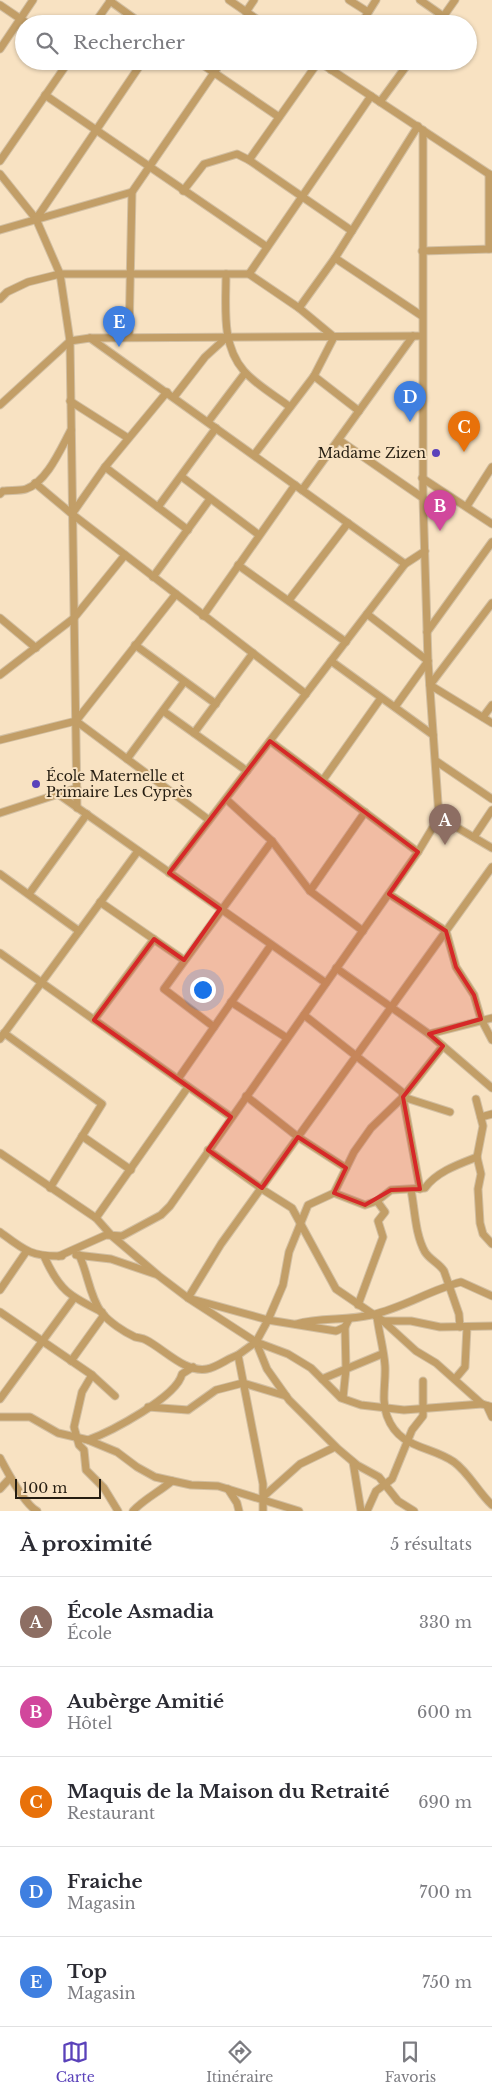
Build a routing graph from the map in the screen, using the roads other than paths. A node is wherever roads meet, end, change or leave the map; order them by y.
1 (33, 0) edge
2 (229, 0) edge
3 (254, 0) edge
4 (349, 0) edge
5 (376, 0) edge
6 (420, 0) edge
7 (455, 0) edge
8 (110, 1) edge
9 (0, 5) edge
10 (246, 12) junction
11 (368, 12) junction
12 (23, 15) edge
13 (100, 15) edge
14 (129, 15) edge
15 (251, 15) edge
16 (366, 15) edge
17 (442, 15) edge
18 (444, 15) edge
19 (15, 16) edge
20 (15, 26) edge
21 (0, 49) edge
22 (63, 70) edge
23 (138, 70) edge
24 (210, 70) edge
25 (216, 70) edge
26 (312, 70) edge
27 (331, 70) edge
28 (403, 70) edge
29 (214, 73) junction
30 (45, 95) junction
31 (371, 96) junction
32 (380, 102) junction
33 (279, 117) junction
34 (420, 128) junction
35 (96, 130) junction
36 (249, 160) junction
37 (0, 161) edge
38 (149, 167) junction
39 (0, 174) edge
40 (491, 175) edge
41 (183, 191) junction
42 (132, 192) junction
43 (301, 196) junction
44 (491, 205) edge
45 (36, 219) junction
46 (0, 230) edge
47 (352, 231) junction
48 (267, 247) junction
49 (491, 249) edge
50 (422, 251) junction
51 (335, 258) junction
52 (60, 274) junction
53 (130, 274) junction
54 (226, 274) junction
55 (249, 274) junction
56 (0, 299) edge
57 (299, 308) junction
58 (422, 316) junction
59 (413, 336) junction
60 (422, 336) junction
61 (129, 337) junction
62 (227, 337) junction
63 (334, 337) junction
64 (90, 338) junction
65 (70, 341) junction
66 (245, 373) junction
67 (314, 376) junction
68 (167, 392) junction
69 (174, 397) junction
70 (70, 401) junction
71 (0, 406) edge
72 (290, 407) junction
73 (359, 411) junction
74 (208, 422) junction
75 (216, 428) junction
76 (71, 430) junction
77 (128, 438) junction
78 (339, 440) junction
79 (254, 455) junction
80 (105, 467) junction
81 (492, 467) edge
82 (182, 477) junction
83 (422, 478) junction
84 (35, 483) junction
85 (294, 484) junction
86 (302, 490) junction
87 (0, 494) edge
88 (423, 498) junction
89 (210, 499) junction
90 (467, 506) junction
91 (158, 507) junction
92 (72, 514) junction
93 (348, 523) junction
94 (492, 524) edge
95 (188, 530) junction
96 (259, 535) junction
97 (492, 542) edge
98 (425, 551) junction
99 (125, 555) junction
100 (406, 564) junction
101 (238, 565) junction
102 (154, 577) junction
103 (176, 594) junction
104 (289, 600) junction
105 (492, 603) edge
106 (368, 614) junction
107 (202, 616) junction
108 (0, 618) edge
109 (74, 618) junction
110 (427, 633) junction
111 (346, 642) junction
112 (135, 645) junction
113 (36, 648) junction
114 (253, 653) junction
115 (331, 661) junction
116 (428, 661) junction
117 (0, 675) edge
118 (184, 682) junction
119 (430, 685) junction
120 (306, 694) junction
121 (381, 698) junction
122 (216, 704) junction
123 (492, 705) edge
124 (394, 708) junction
125 (163, 711) junction
126 (483, 717) junction
127 (76, 721) junction
128 (492, 723) edge
129 (194, 733) junction
130 (433, 735) junction
131 (0, 740) edge
132 (270, 741) junction
133 (127, 759) junction
134 (436, 761) junction
135 (247, 771) junction
136 (323, 780) junction
137 (76, 788) junction
138 (58, 794) junction
139 (226, 799) junction
140 (492, 799) edge
141 (78, 808) junction
142 (492, 810) edge
143 (365, 812) junction
144 (0, 813) edge
145 (87, 814) junction
146 (439, 817) junction
147 (209, 820) junction
148 (474, 837) junction
149 (272, 841) junction
150 (492, 848) edge
151 (138, 851) junction
152 (418, 852) junction
153 (492, 867) edge
154 (169, 872) junction
155 (0, 874) edge
156 (310, 891) junction
157 (29, 894) junction
158 (389, 894) junction
159 (100, 902) junction
160 (220, 909) junction
161 (79, 930) junction
162 (363, 931) junction
163 (446, 931) junction
164 (154, 939) junction
165 (271, 944) junction
166 (0, 953) edge
167 (184, 960) junction
168 (336, 968) junction
169 (41, 982) junction
170 (326, 984) junction
171 (231, 1002) junction
172 (392, 1006) junction
173 (304, 1015) junction
174 (492, 1018) edge
175 (481, 1019) junction
176 (94, 1020) junction
177 (214, 1027) junction
178 (429, 1034) junction
179 (2, 1036) edge
180 (288, 1038) junction
181 (492, 1040) edge
182 (443, 1046) junction
183 (356, 1056) junction
184 (178, 1079) junction
185 (188, 1087) junction
186 (492, 1088) edge
187 (246, 1096) junction
188 (403, 1097) junction
189 (476, 1099) dead end
190 (450, 1112) dead end
191 (492, 1114) edge
192 (231, 1117) junction
193 (481, 1117) junction
194 (82, 1136) junction
195 (298, 1137) junction
196 (208, 1150) junction
197 (0, 1153) edge
198 (477, 1157) junction
199 (346, 1168) junction
200 (131, 1170) junction
201 (50, 1188) junction
202 (262, 1188) junction
203 (420, 1189) junction
204 (411, 1190) junction
205 (334, 1193) junction
206 (377, 1201) junction
207 (96, 1218) junction
208 (301, 1222) junction
209 (0, 1232) edge
210 (112, 1236) junction
211 (492, 1244) edge
212 (26, 1252) junction
213 (79, 1255) junction
214 (44, 1256) junction
215 (59, 1256) junction
216 (159, 1276) junction
217 (449, 1285) junction
218 (0, 1290) edge
219 (492, 1296) edge
220 (74, 1298) junction
221 (188, 1298) junction
222 (358, 1305) junction
223 (0, 1312) edge
224 (103, 1314) junction
225 (378, 1318) junction
226 (349, 1319) junction
227 (268, 1320) junction
228 (293, 1325) junction
229 (492, 1326) edge
230 (345, 1327) junction
231 (463, 1327) junction
232 (42, 1341) junction
233 (256, 1342) junction
234 (238, 1354) junction
235 (382, 1354) junction
236 (71, 1361) junction
237 (192, 1367) junction
238 (346, 1369) junction
239 (92, 1375) junction
240 (322, 1379) junction
241 (455, 1380) junction
242 (423, 1381) dead end
243 (243, 1383) junction
244 (115, 1396) dead end
245 (286, 1396) junction
246 (343, 1398) junction
247 (0, 1399) edge
248 (487, 1406) edge
249 (148, 1407) junction
250 (384, 1407) junction
251 (425, 1408) junction
252 (0, 1417) edge
253 (492, 1417) edge
254 (77, 1439) junction
255 (88, 1440) junction
256 (407, 1441) junction
257 (335, 1447) junction
258 (0, 1458) edge
259 (353, 1462) junction
260 (10, 1478) junction
261 (172, 1481) junction
262 (386, 1483) junction
263 (0, 1489) edge
264 (228, 1489) junction
265 (263, 1498) junction
266 (492, 1505) edge
267 (37, 1511) edge
268 (118, 1511) edge
269 (133, 1511) edge
270 (240, 1511) edge
271 (262, 1511) edge
272 (299, 1511) edge
273 (360, 1511) edge
274 (367, 1511) edge
275 (414, 1511) edge

1 - 12 street
2 - 10 street
3 - 10 street
4 - 11 street
5 - 11 street
6 - 17 street
7 - 18 street
8 - 13 street
8 - 14 street
9 - 19 street
10 - 15 street
11 - 16 street
20 - 21 street
22 - 30 street
23 - 35 street
24 - 29 street
25 - 29 street
26 - 33 street
27 - 31 street
28 - 32 street
29 - 33 street
29 - 38 street
30 - 35 street
30 - 37 street
31 - 32 street
31 - 43 street
32 - 34 street
33 - 36 street
34 - 40 street
34 - 47 street
34 - 50 street
35 - 38 street
35 - 45 street
36 - 41 street
36 - 43 street
38 - 41 street
38 - 42 street
39 - 45 street
40 - 44 street
41 - 48 street
42 - 45 street
42 - 53 street
43 - 47 street
43 - 48 street
44 - 49 street
45 - 46 street
45 - 52 street
47 - 51 street
48 - 55 street
49 - 50 street
50 - 58 street
51 - 57 street
51 - 58 street
52 - 53 street
52 - 56 street
52 - 65 street
53 - 54 street
53 - 61 street
54 - 55 street
54 - 62 street
55 - 57 street
57 - 63 street
58 - 60 street
59 - 60 street
59 - 63 street
59 - 73 street
60 - 83 street
61 - 62 street
61 - 64 street
62 - 63 street
62 - 66 street
62 - 69 street
63 - 67 street
64 - 65 street
64 - 68 street
65 - 70 street
65 - 71 street
66 - 72 street
66 - 74 street
67 - 72 street
67 - 73 street
68 - 69 street
68 - 77 street
69 - 74 street
70 - 76 street
70 - 77 street
72 - 79 street
73 - 78 street
74 - 75 street
75 - 79 street
75 - 82 street
76 - 84 street
76 - 92 street
77 - 80 street
78 - 86 street
78 - 88 street
79 - 85 street
80 - 91 street
80 - 92 street
81 - 90 street
82 - 89 street
82 - 91 street
83 - 88 street
83 - 90 street
84 - 87 street
84 - 92 street
85 - 86 street
85 - 96 street
86 - 93 street
88 - 98 street
89 - 95 street
89 - 96 street
90 - 94 street
91 - 95 street
92 - 99 street
92 - 109 street
93 - 100 street
93 - 104 street
95 - 102 street
96 - 101 street
97 - 110 street
98 - 100 street
98 - 110 street
99 - 102 street
99 - 109 street
100 - 106 street
101 - 104 street
101 - 107 street
102 - 103 street
103 - 107 street
103 - 112 street
104 - 111 street
105 - 119 street
106 - 111 street
106 - 116 street
107 - 114 street
108 - 113 street
109 - 113 street
109 - 127 street
110 - 116 street
111 - 115 street
112 - 118 street
112 - 127 street
113 - 117 street
114 - 120 street
114 - 122 street
115 - 120 street
115 - 121 street
116 - 119 street
116 - 124 street
118 - 122 street
118 - 125 street
119 - 126 street
119 - 130 street
120 - 132 street
121 - 124 street
121 - 136 street
122 - 129 street
123 - 126 street
124 - 130 street
125 - 129 street
125 - 133 street
126 - 128 street
127 - 131 street
127 - 133 street
127 - 137 street
129 - 135 street
130 - 134 street
132 - 135 street
132 - 136 street
133 - 147 street
134 - 140 street
134 - 146 street
135 - 139 street
136 - 143 street
137 - 138 street
137 - 141 street
138 - 141 street
138 - 144 street
139 - 147 street
139 - 149 street
141 - 145 street
142 - 148 street
143 - 152 street
143 - 156 street
145 - 151 street
145 - 157 street
146 - 148 street
146 - 152 street
147 - 154 street
148 - 150 street
149 - 156 street
149 - 160 street
151 - 154 street
151 - 159 street
152 - 158 street
153 - 163 street
154 - 160 street
155 - 157 street
156 - 162 street
157 - 161 street
158 - 162 street
158 - 163 street
159 - 161 street
159 - 164 street
160 - 165 street
160 - 167 street
161 - 169 street
162 - 168 street
163 - 172 street
163 - 175 street
164 - 167 street
164 - 176 street
165 - 170 street
165 - 171 street
166 - 169 street
167 - 177 street
168 - 170 street
168 - 172 street
169 - 176 street
169 - 179 street
170 - 173 street
171 - 177 street
171 - 180 street
172 - 178 street
172 - 183 street
173 - 180 street
173 - 183 street
174 - 175 street
175 - 178 street
175 - 181 street
176 - 184 street
177 - 184 street
178 - 182 street
179 - 194 street
180 - 187 street
182 - 186 street
182 - 188 street
183 - 188 street
183 - 195 street
184 - 185 street
185 - 192 street
185 - 200 street
187 - 192 street
187 - 195 street
188 - 190 street
188 - 199 street
188 - 203 street
189 - 193 street
191 - 193 street
192 - 196 street
193 - 198 street
194 - 200 street
194 - 201 street
195 - 199 street
195 - 202 street
196 - 202 street
196 - 210 street
197 - 201 street
198 - 203 street
198 - 211 street
199 - 205 street
200 - 207 street
201 - 207 street
202 - 208 street
202 - 221 street
203 - 204 street
204 - 206 street
204 - 217 street
205 - 206 street
205 - 208 street
206 - 222 street
207 - 210 street
208 - 222 street
208 - 227 street
209 - 212 street
210 - 215 street
210 - 216 street
212 - 214 street
212 - 218 street
213 - 215 street
213 - 216 street
213 - 224 street
214 - 215 street
214 - 220 street
216 - 221 street
217 - 219 street
217 - 225 street
217 - 231 street
220 - 224 street
220 - 232 street
221 - 227 street
221 - 233 street
222 - 225 street
223 - 232 street
224 - 236 street
224 - 237 street
225 - 226 street
225 - 231 street
225 - 235 street
225 - 241 street
226 - 228 street
226 - 230 street
227 - 228 street
227 - 233 street
228 - 230 street
229 - 231 street
230 - 238 street
231 - 241 street
232 - 236 street
232 - 247 street
233 - 234 street
233 - 240 street
233 - 245 street
234 - 237 street
234 - 243 street
235 - 238 street
235 - 250 street
236 - 239 street
237 - 249 street
238 - 240 street
238 - 246 street
239 - 244 street
239 - 254 street
240 - 246 street
241 - 248 street
242 - 251 street
243 - 245 street
243 - 249 street
243 - 265 street
245 - 257 street
246 - 250 street
248 - 251 street
248 - 253 street
249 - 255 street
250 - 251 street
250 - 256 street
251 - 256 street
252 - 254 street
254 - 255 street
254 - 268 street
255 - 261 street
256 - 262 street
256 - 266 street
257 - 259 street
257 - 265 street
258 - 260 street
259 - 262 street
259 - 273 street
260 - 263 street
260 - 267 street
261 - 264 street
261 - 269 street
262 - 274 street
262 - 275 street
264 - 265 street
264 - 270 street
265 - 271 street
265 - 272 street

